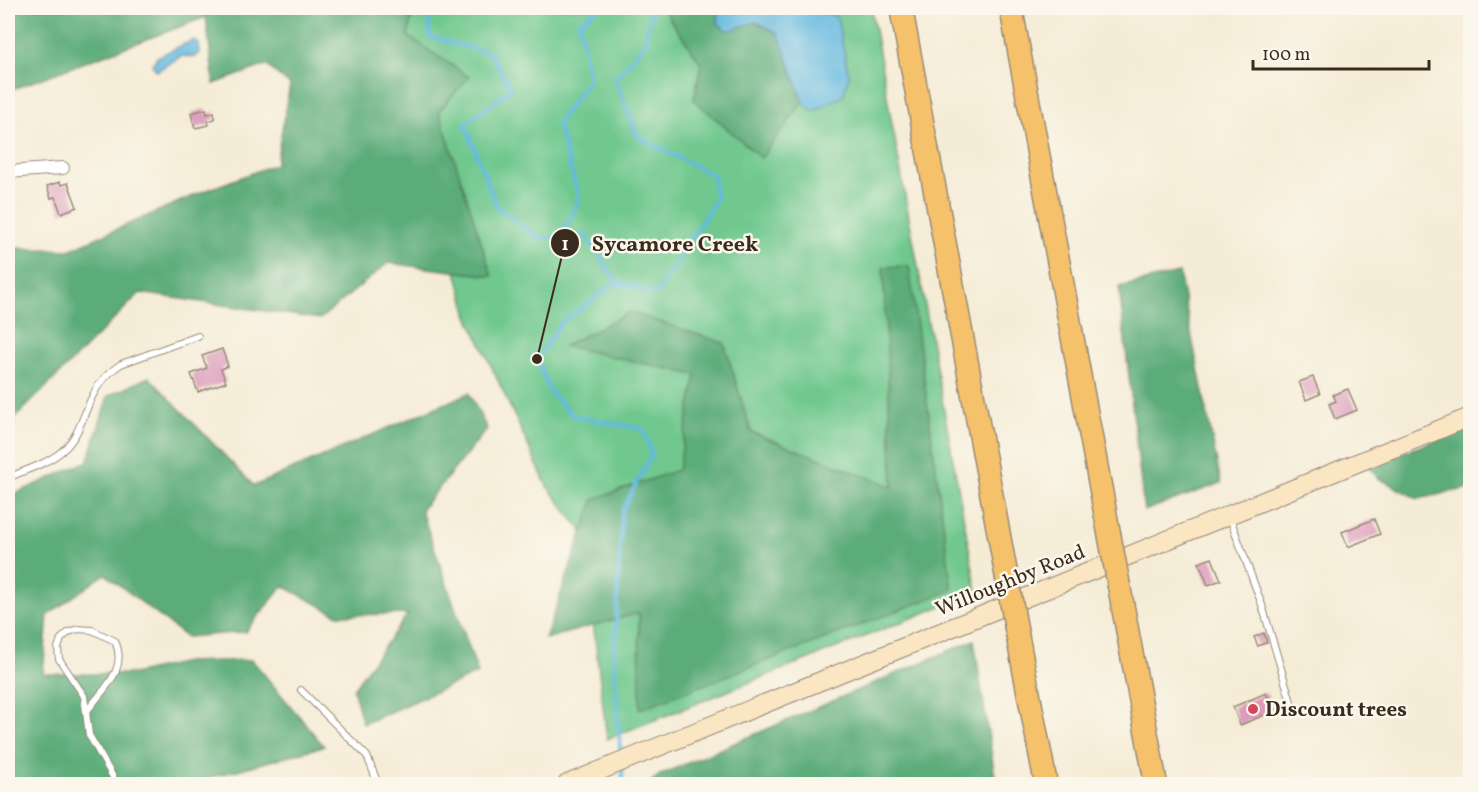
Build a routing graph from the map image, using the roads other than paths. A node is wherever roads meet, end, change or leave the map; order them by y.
1 (901, 8) edge
2 (1011, 8) edge
3 (63, 168) dead end
4 (8, 172) edge
5 (198, 336) dead end
6 (1470, 417) edge
7 (8, 478) edge
8 (1229, 515) junction
9 (301, 690) dead end
10 (1291, 702) dead end
11 (87, 711) junction
12 (574, 782) edge
13 (117, 784) edge
14 (378, 784) edge
15 (1046, 784) edge
16 (1156, 784) edge

1 - 15 highway, bridge
2 - 16 highway, bridge
3 - 4 street
5 - 7 lane
6 - 8 street, Willoughby Road
8 - 10 lane
8 - 12 street, Willoughby Road
9 - 14 lane
11 - 11 lane
11 - 13 lane

